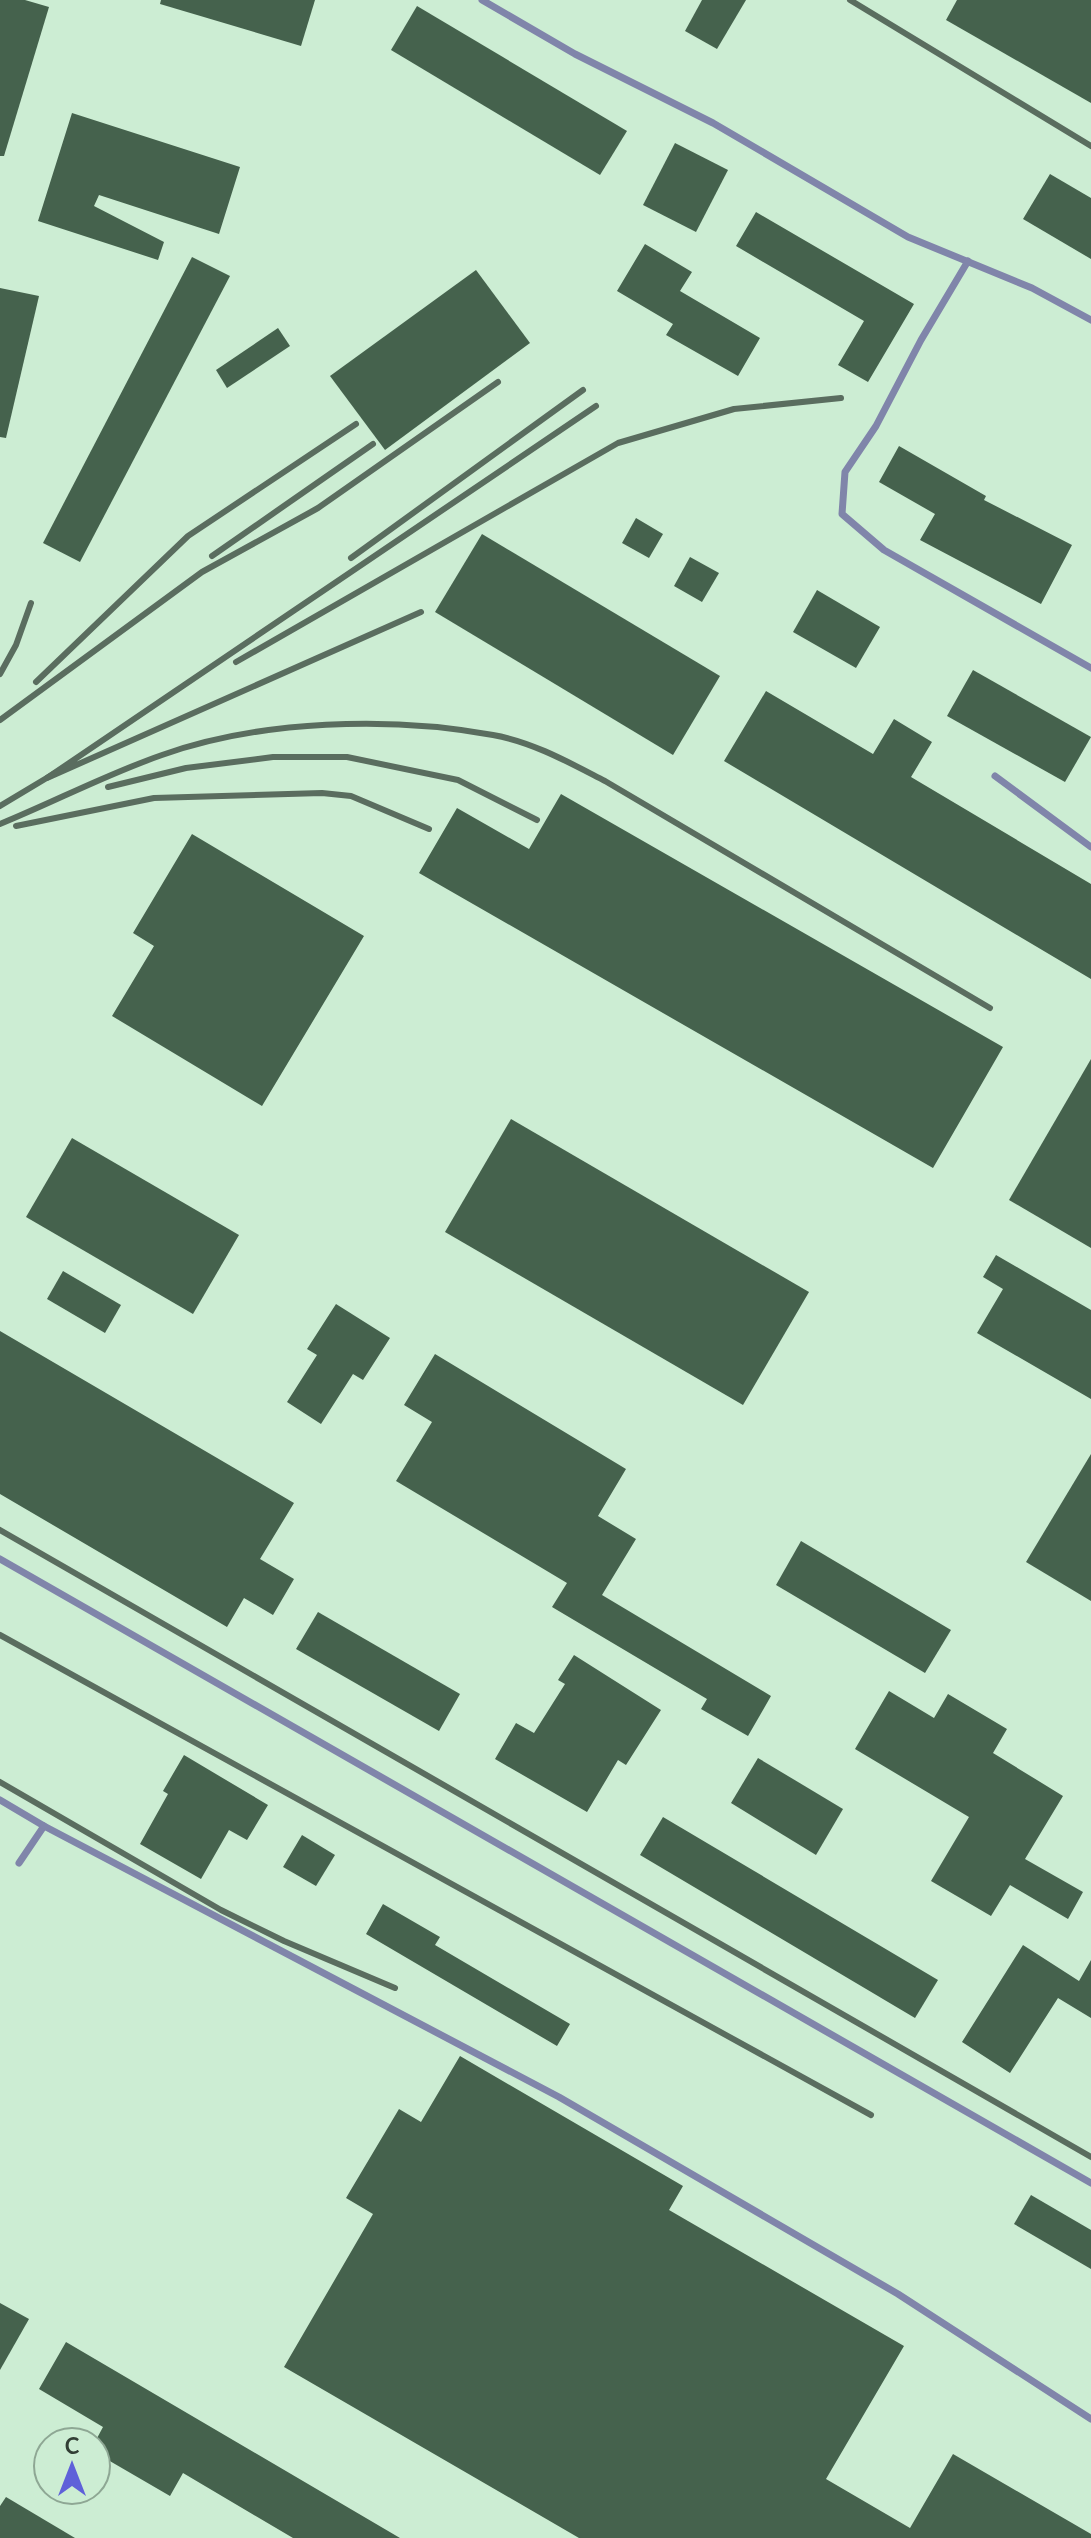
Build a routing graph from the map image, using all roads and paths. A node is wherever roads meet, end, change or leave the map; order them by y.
1 (482, 0) edge
2 (968, 261) junction
3 (1091, 320) edge
4 (1091, 668) edge
5 (995, 776) dead end
6 (1091, 847) edge
7 (0, 1559) edge
8 (0, 1800) edge
9 (44, 1826) junction
10 (19, 1863) dead end
11 (1091, 2183) edge
12 (1091, 2419) edge

1 - 2 lane
2 - 3 lane
2 - 4 lane
5 - 6 lane
7 - 11 lane
8 - 9 lane
9 - 10 lane
9 - 12 lane

